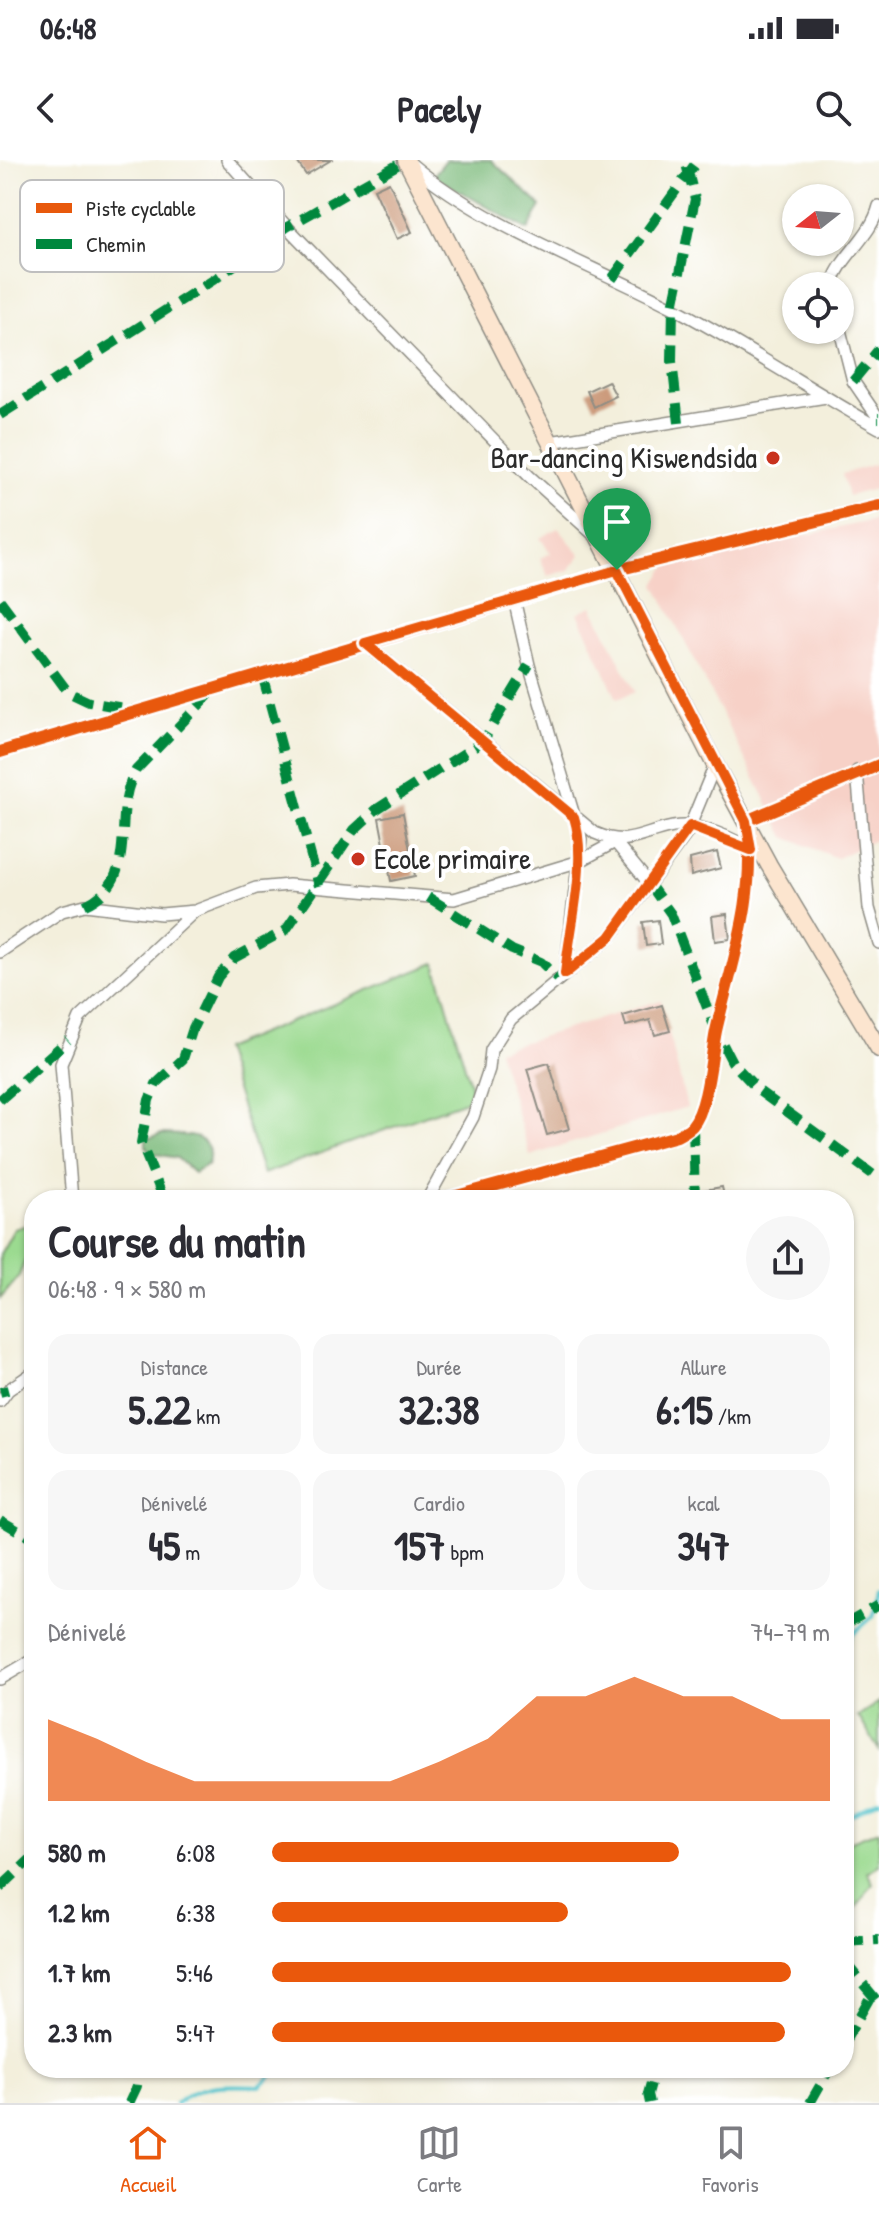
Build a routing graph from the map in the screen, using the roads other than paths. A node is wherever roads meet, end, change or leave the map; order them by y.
1 (227, 160) edge
2 (406, 160) edge
3 (245, 180) edge
4 (879, 206) edge
5 (284, 224) edge
6 (837, 272) edge
7 (844, 344) edge
8 (826, 397) junction
9 (879, 419) edge
10 (879, 428) edge
11 (550, 442) junction
12 (879, 506) edge
13 (604, 544) junction
14 (617, 570) junction
15 (514, 599) junction
16 (365, 643) junction
17 (0, 752) edge
18 (715, 765) junction
19 (879, 765) edge
20 (857, 771) junction
21 (574, 817) junction
22 (746, 821) junction
23 (690, 826) junction
24 (615, 842) junction
25 (751, 850) junction
26 (580, 861) junction
27 (769, 865) junction
28 (648, 882) junction
29 (195, 911) junction
30 (879, 943) edge
31 (0, 952) edge
32 (565, 974) junction
33 (879, 1049) edge
34 (71, 1190) edge
35 (433, 1190) edge
36 (479, 1190) edge
37 (24, 1379) edge
38 (0, 1401) edge
39 (24, 1665) edge
40 (0, 1679) edge

1 - 3 street
2 - 8 street
2 - 11 main road
4 - 6 street
5 - 13 street
7 - 9 street
8 - 10 street
8 - 11 street
11 - 13 main road
12 - 14 street
13 - 14 main road
14 - 15 street
14 - 18 main road
15 - 16 street
15 - 21 street
16 - 17 street
16 - 21 street
18 - 22 main road
18 - 23 street
19 - 20 street
20 - 22 street
20 - 30 street
21 - 24 street
21 - 26 street
22 - 25 street
22 - 27 main road
23 - 24 street
23 - 25 street
23 - 28 street
24 - 26 street
24 - 28 street
25 - 27 street
25 - 36 street
26 - 29 street
26 - 32 street
27 - 33 main road
28 - 32 street
29 - 31 street
29 - 34 street
32 - 35 street
37 - 38 street
39 - 40 street

